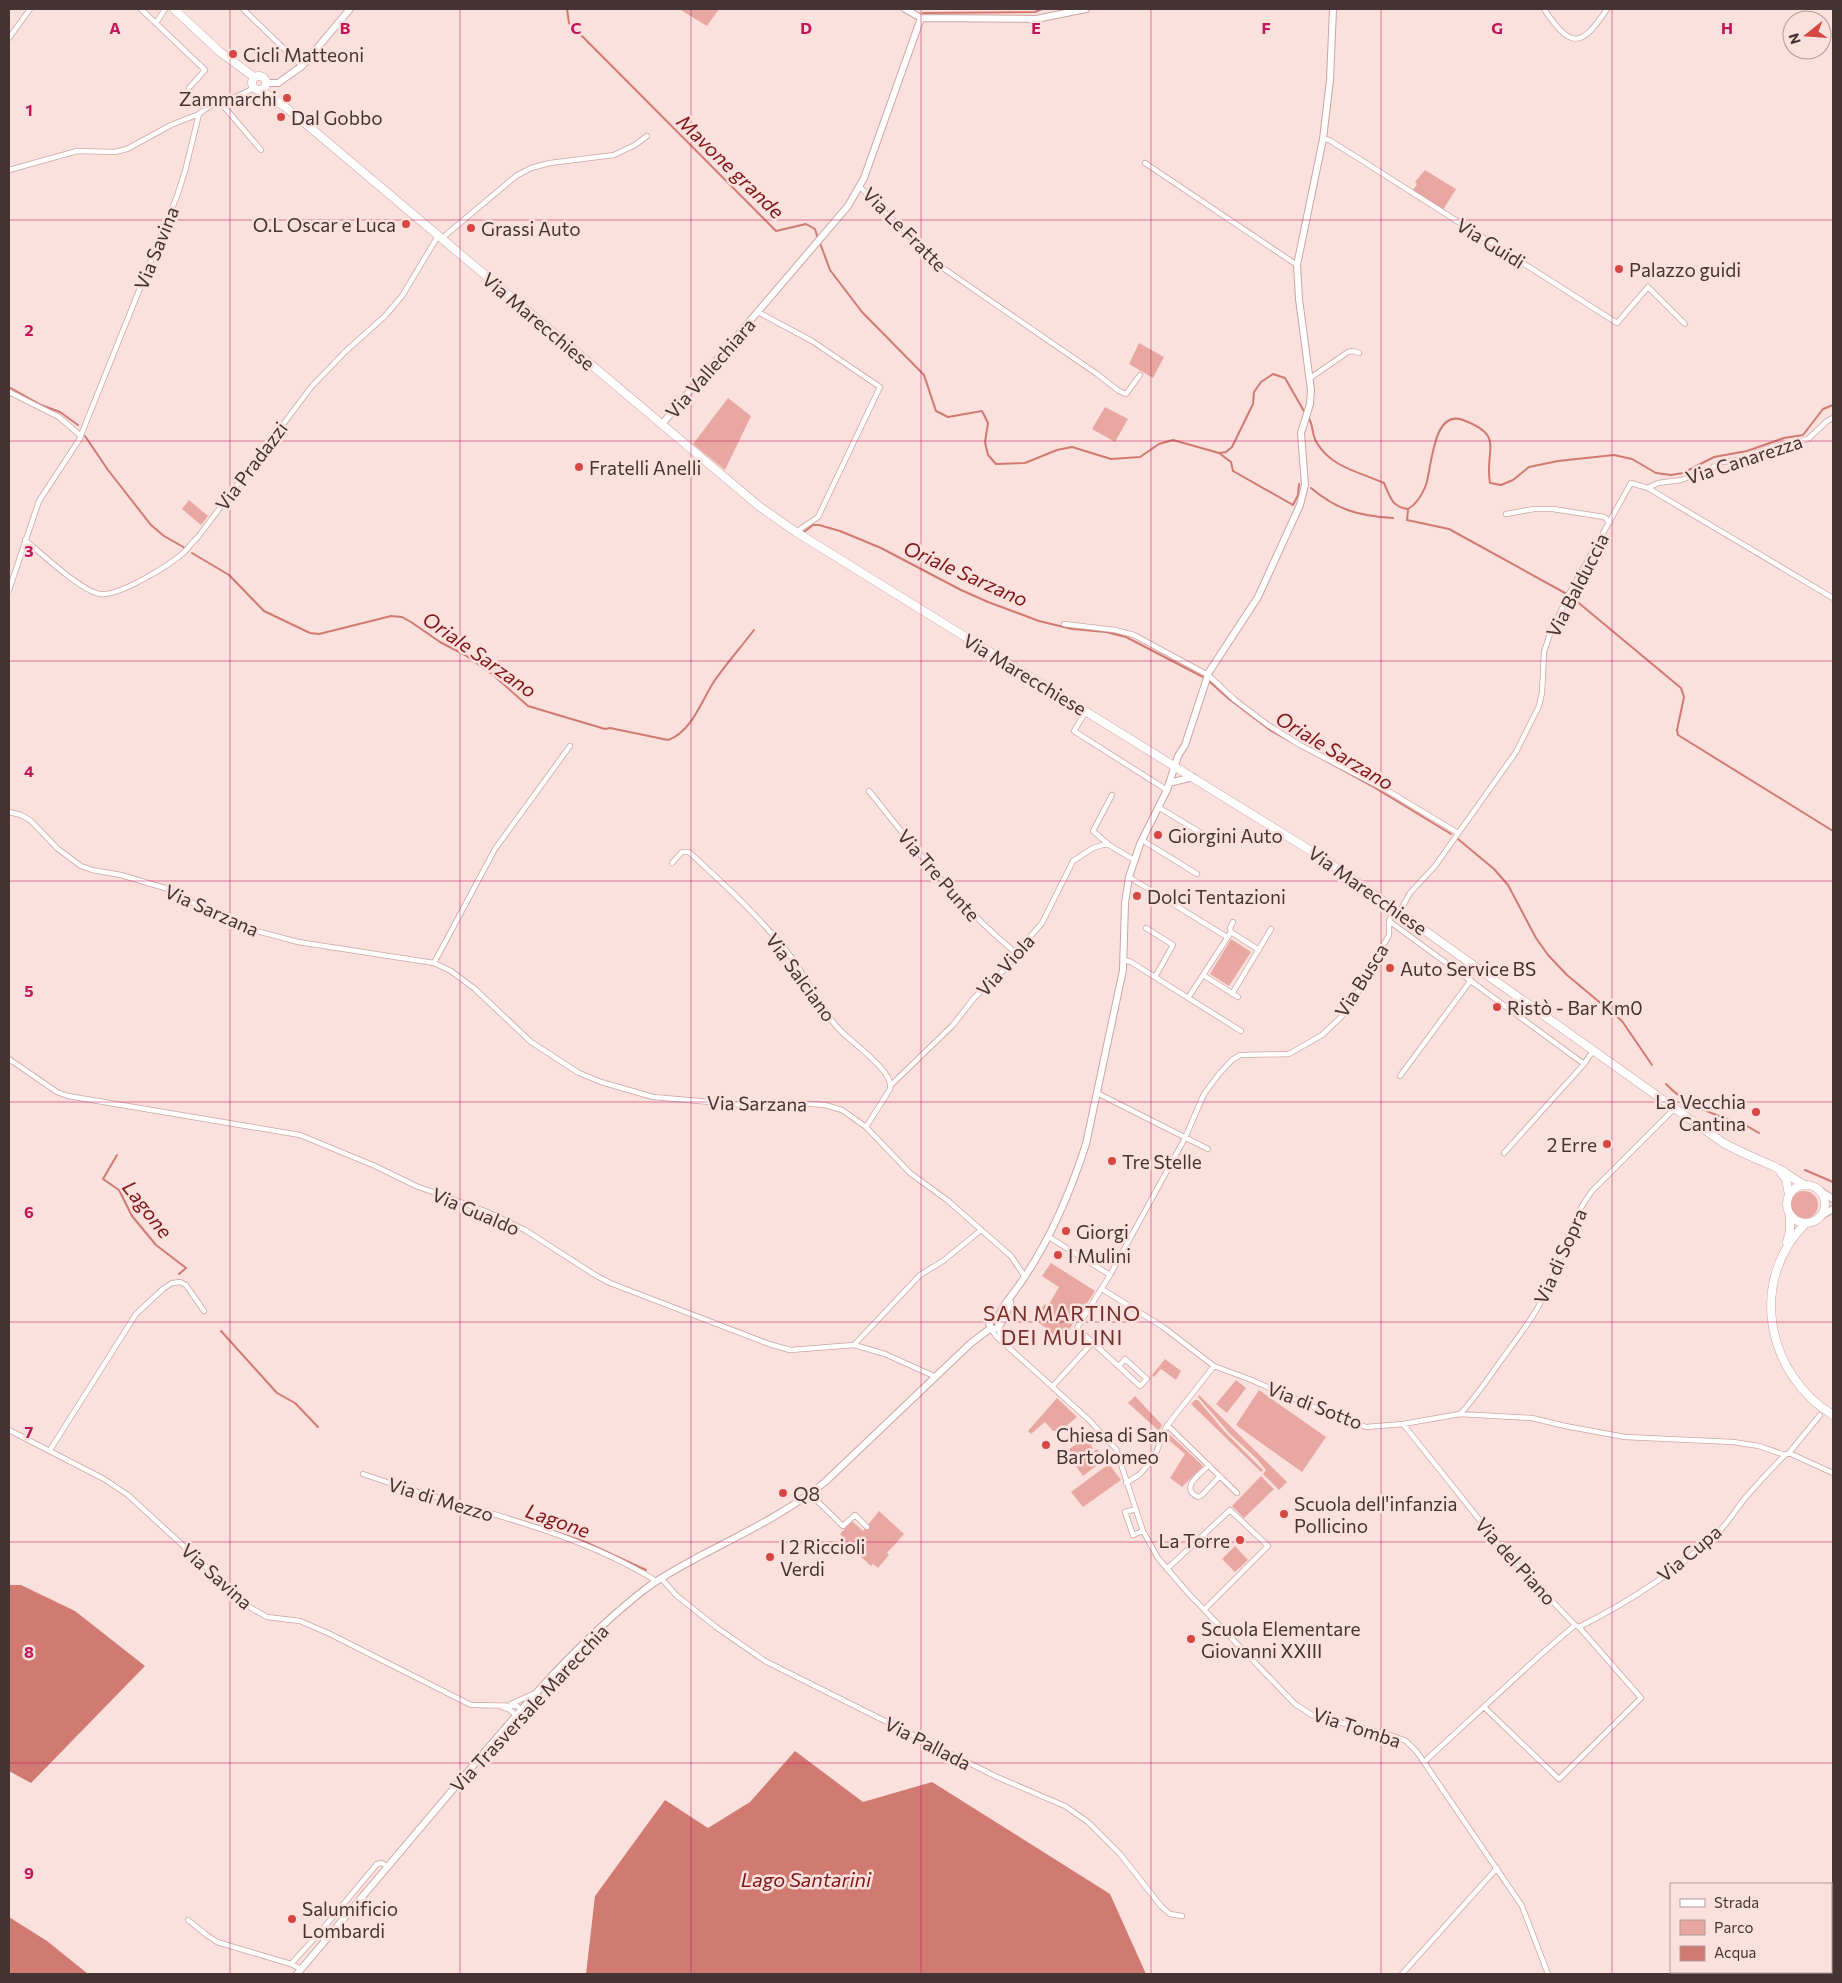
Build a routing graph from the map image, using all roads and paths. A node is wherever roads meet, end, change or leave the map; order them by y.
1 (30, 9) edge
2 (141, 9) edge
3 (165, 9) edge
4 (174, 9) edge
5 (243, 9) edge
6 (350, 9) edge
7 (905, 9) edge
8 (1086, 9) edge
9 (1333, 9) edge
10 (1544, 9) edge
11 (1608, 9) edge
12 (921, 18) junction
13 (156, 23) junction
14 (9, 38) edge
15 (302, 66) junction
16 (259, 85) junction
17 (189, 88) dead end
18 (220, 102) junction
19 (199, 114) junction
20 (647, 136) dead end
21 (1323, 139) junction
22 (261, 150) dead end
23 (1145, 163) dead end
24 (9, 170) edge
25 (859, 186) junction
26 (440, 237) junction
27 (1297, 265) junction
28 (758, 312) junction
29 (1685, 324) dead end
30 (1358, 353) dead end
31 (1140, 375) dead end
32 (1310, 378) junction
33 (9, 392) edge
34 (1833, 418) edge
35 (662, 424) junction
36 (81, 436) junction
37 (1648, 488) junction
38 (1506, 514) dead end
39 (1610, 522) junction
40 (796, 532) junction
41 (25, 540) junction
42 (9, 590) edge
43 (1833, 598) edge
44 (1064, 624) dead end
45 (1208, 675) junction
46 (1086, 711) junction
47 (570, 746) dead end
48 (1175, 766) junction
49 (1193, 776) junction
50 (1168, 786) junction
51 (869, 791) dead end
52 (1112, 795) dead end
53 (1158, 808) junction
54 (9, 812) edge
55 (1458, 833) junction
56 (1211, 839) dead end
57 (1142, 840) junction
58 (1109, 845) junction
59 (1134, 860) junction
60 (672, 863) dead end
61 (1197, 874) dead end
62 (1129, 877) junction
63 (1397, 909) junction
64 (1389, 921) junction
65 (1234, 922) dead end
66 (1146, 928) dead end
67 (1271, 929) dead end
68 (1229, 934) junction
69 (1259, 950) junction
70 (1016, 953) junction
71 (1124, 960) junction
72 (434, 962) junction
73 (1203, 975) junction
74 (1155, 977) junction
75 (1471, 980) junction
76 (1232, 994) junction
77 (1238, 997) dead end
78 (1188, 998) junction
79 (1241, 1031) dead end
80 (1593, 1051) junction
81 (9, 1059) edge
82 (1584, 1064) junction
83 (1400, 1076) dead end
84 (891, 1086) junction
85 (1097, 1093) junction
86 (1674, 1109) junction
87 (866, 1127) junction
88 (1185, 1138) junction
89 (1208, 1149) dead end
90 (1504, 1153) dead end
91 (1777, 1168) junction
92 (1806, 1185) junction
93 (1821, 1192) junction
94 (1789, 1195) junction
95 (1833, 1200) edge
96 (1833, 1209) edge
97 (1790, 1214) junction
98 (1821, 1216) junction
99 (1806, 1224) junction
100 (981, 1230) junction
101 (1049, 1236) junction
102 (1787, 1244) junction
103 (1110, 1275) junction
104 (1026, 1277) junction
105 (1102, 1289) junction
106 (204, 1311) dead end
107 (994, 1326) junction
108 (1093, 1342) junction
109 (854, 1345) junction
110 (1119, 1366) junction
111 (1214, 1366) junction
112 (936, 1377) junction
113 (1053, 1386) junction
114 (1460, 1414) junction
115 (1833, 1414) edge
116 (1820, 1415) dead end
117 (1403, 1424) junction
118 (1167, 1425) junction
119 (9, 1430) edge
120 (50, 1450) junction
121 (1787, 1454) junction
122 (1208, 1465) junction
123 (1833, 1473) edge
124 (363, 1474) dead end
125 (1220, 1476) junction
126 (1126, 1483) junction
127 (1237, 1493) dead end
128 (810, 1494) junction
129 (1136, 1508) junction
130 (867, 1527) dead end
131 (1143, 1531) junction
132 (1167, 1569) junction
133 (659, 1580) junction
134 (1205, 1609) junction
135 (1577, 1626) junction
136 (539, 1691) junction
137 (498, 1706) junction
138 (1484, 1707) junction
139 (518, 1713) junction
140 (1424, 1762) junction
141 (388, 1866) junction
142 (1497, 1868) junction
143 (1182, 1916) dead end
144 (188, 1920) dead end
145 (292, 1964) junction
146 (299, 1972) edge
147 (1402, 1974) edge
148 (1548, 1974) edge

1 - 14 street
2 - 13 street
3 - 13 street
4 - 16 main road, Via Marecchiese
5 - 15 street
6 - 15 street
7 - 12 street
8 - 12 street
9 - 21 street
10 - 11 street
12 - 25 street, Via Le Fratte
13 - 17 street
15 - 16 street
16 - 18 street
16 - 26 main road, Via Marecchiese
18 - 19 street
18 - 22 street
19 - 24 street
19 - 36 street, Via Savina
20 - 26 street, Via Pradazzi
21 - 27 street
21 - 29 street, Via Guidi
23 - 27 street
25 - 28 street, Via Vallechiara
25 - 31 street, Via Le Fratte
26 - 35 main road, Via Marecchiese
26 - 41 street, Via Pradazzi
27 - 32 street
28 - 35 street, Via Vallechiara
28 - 40 street, Via Vallechiara
30 - 32 street
32 - 45 street
33 - 36 street
34 - 37 street, Via Canarezza
35 - 40 main road, Via Marecchiese
36 - 41 street, Via Savina
37 - 39 street, Via Balduccia
37 - 43 street
38 - 39 street
39 - 55 street, Via Balduccia
40 - 46 main road, Via Marecchiese
41 - 42 street, Via Savina
44 - 45 street
45 - 48 street
45 - 55 street
46 - 48 main road, Via Marecchiese
46 - 50 street
47 - 72 street
48 - 49 main road, Via Marecchiese
48 - 50 street
49 - 50 street
49 - 63 main road, Via Marecchiese
50 - 53 street
51 - 70 street, Via Tre Punte
52 - 58 street
53 - 56 street
53 - 57 street
54 - 72 street, Via Sarzana
55 - 63 street, Via Balduccia
57 - 59 street
57 - 61 street
58 - 59 street
58 - 70 street, Via Viola
59 - 62 street
60 - 84 street, Via Salciano
62 - 68 street
62 - 71 street
63 - 64 street, Via Busca
63 - 80 main road, Via Marecchiese
64 - 75 street
64 - 88 street, Via Busca
65 - 68 street
66 - 74 street
67 - 69 street
68 - 69 street
68 - 73 street
69 - 76 street
70 - 84 street, Via Viola
71 - 74 street
71 - 85 street
72 - 87 street, Via Sarzana
73 - 76 street
73 - 78 street
74 - 78 street
75 - 82 street
75 - 83 street
76 - 77 street
78 - 79 street
80 - 82 street
80 - 86 main road, Via Marecchiese
81 - 109 street, Via Gualdo
82 - 90 street
84 - 87 street
85 - 88 street
85 - 101 street
86 - 91 main road, Via Marecchiese
86 - 114 street, Via di Sopra
87 - 100 street, Via Sarzana
88 - 89 street
88 - 103 street, Via Busca
91 - 92 main road, Via Marecchiese
91 - 94 main road
92 - 93 main road
92 - 94 main road
93 - 95 street
93 - 98 main road
94 - 97 main road
96 - 98 street
97 - 99 main road
97 - 102 main road
98 - 99 main road
99 - 102 main road
100 - 104 street, Via Sarzana
100 - 109 street
101 - 103 street
101 - 104 street
102 - 115 main road
103 - 105 street, Via Busca
104 - 107 street, Via Trasversale Marecchia
105 - 108 street, Via Busca
105 - 111 street
106 - 120 street
107 - 112 street, Via Trasversale Marecchia
107 - 113 street, Via Tomba
108 - 110 street
108 - 113 street
109 - 112 street, Via Gualdo
110 - 110 street
111 - 117 street, Via di Sotto
111 - 118 street
112 - 128 street, Via Trasversale Marecchia
113 - 126 street, Via Tomba
114 - 117 street, Via di Sotto
114 - 121 street, Via di Sotto
116 - 121 street, Via Cupa
117 - 135 street, Via del Piano
118 - 122 street
118 - 126 street
119 - 120 street, Via Savina
120 - 137 street, Via Savina
121 - 123 street
121 - 135 street, Via Cupa
122 - 125 street
122 - 125 street
124 - 133 street, Via di Mezzo
125 - 127 street
126 - 129 street, Via Tomba
128 - 130 street
128 - 133 street, Via Trasversale Marecchia
129 - 131 street, Via Tomba
129 - 131 street
131 - 132 street, Via Tomba
132 - 134 street, Via Tomba
132 - 134 street
133 - 136 street, Via Trasversale Marecchia
133 - 143 street, Via Pallada
134 - 140 street, Via Tomba
135 - 138 street, Via Cupa
135 - 138 street, Via del Piano
136 - 137 street, Via Savina
136 - 139 street, Via Trasversale Marecchia
137 - 139 street, Via Savina
138 - 140 street, Via Cupa
139 - 141 street, Via Trasversale Marecchia
140 - 142 street, Via Tomba
141 - 145 street, Via Trasversale Marecchia
141 - 146 street, Via Trasversale Marecchia
142 - 147 street
142 - 148 street, Via Tomba
144 - 145 street, Via Trasversale Marecchia
145 - 146 street, Via Trasversale Marecchia

